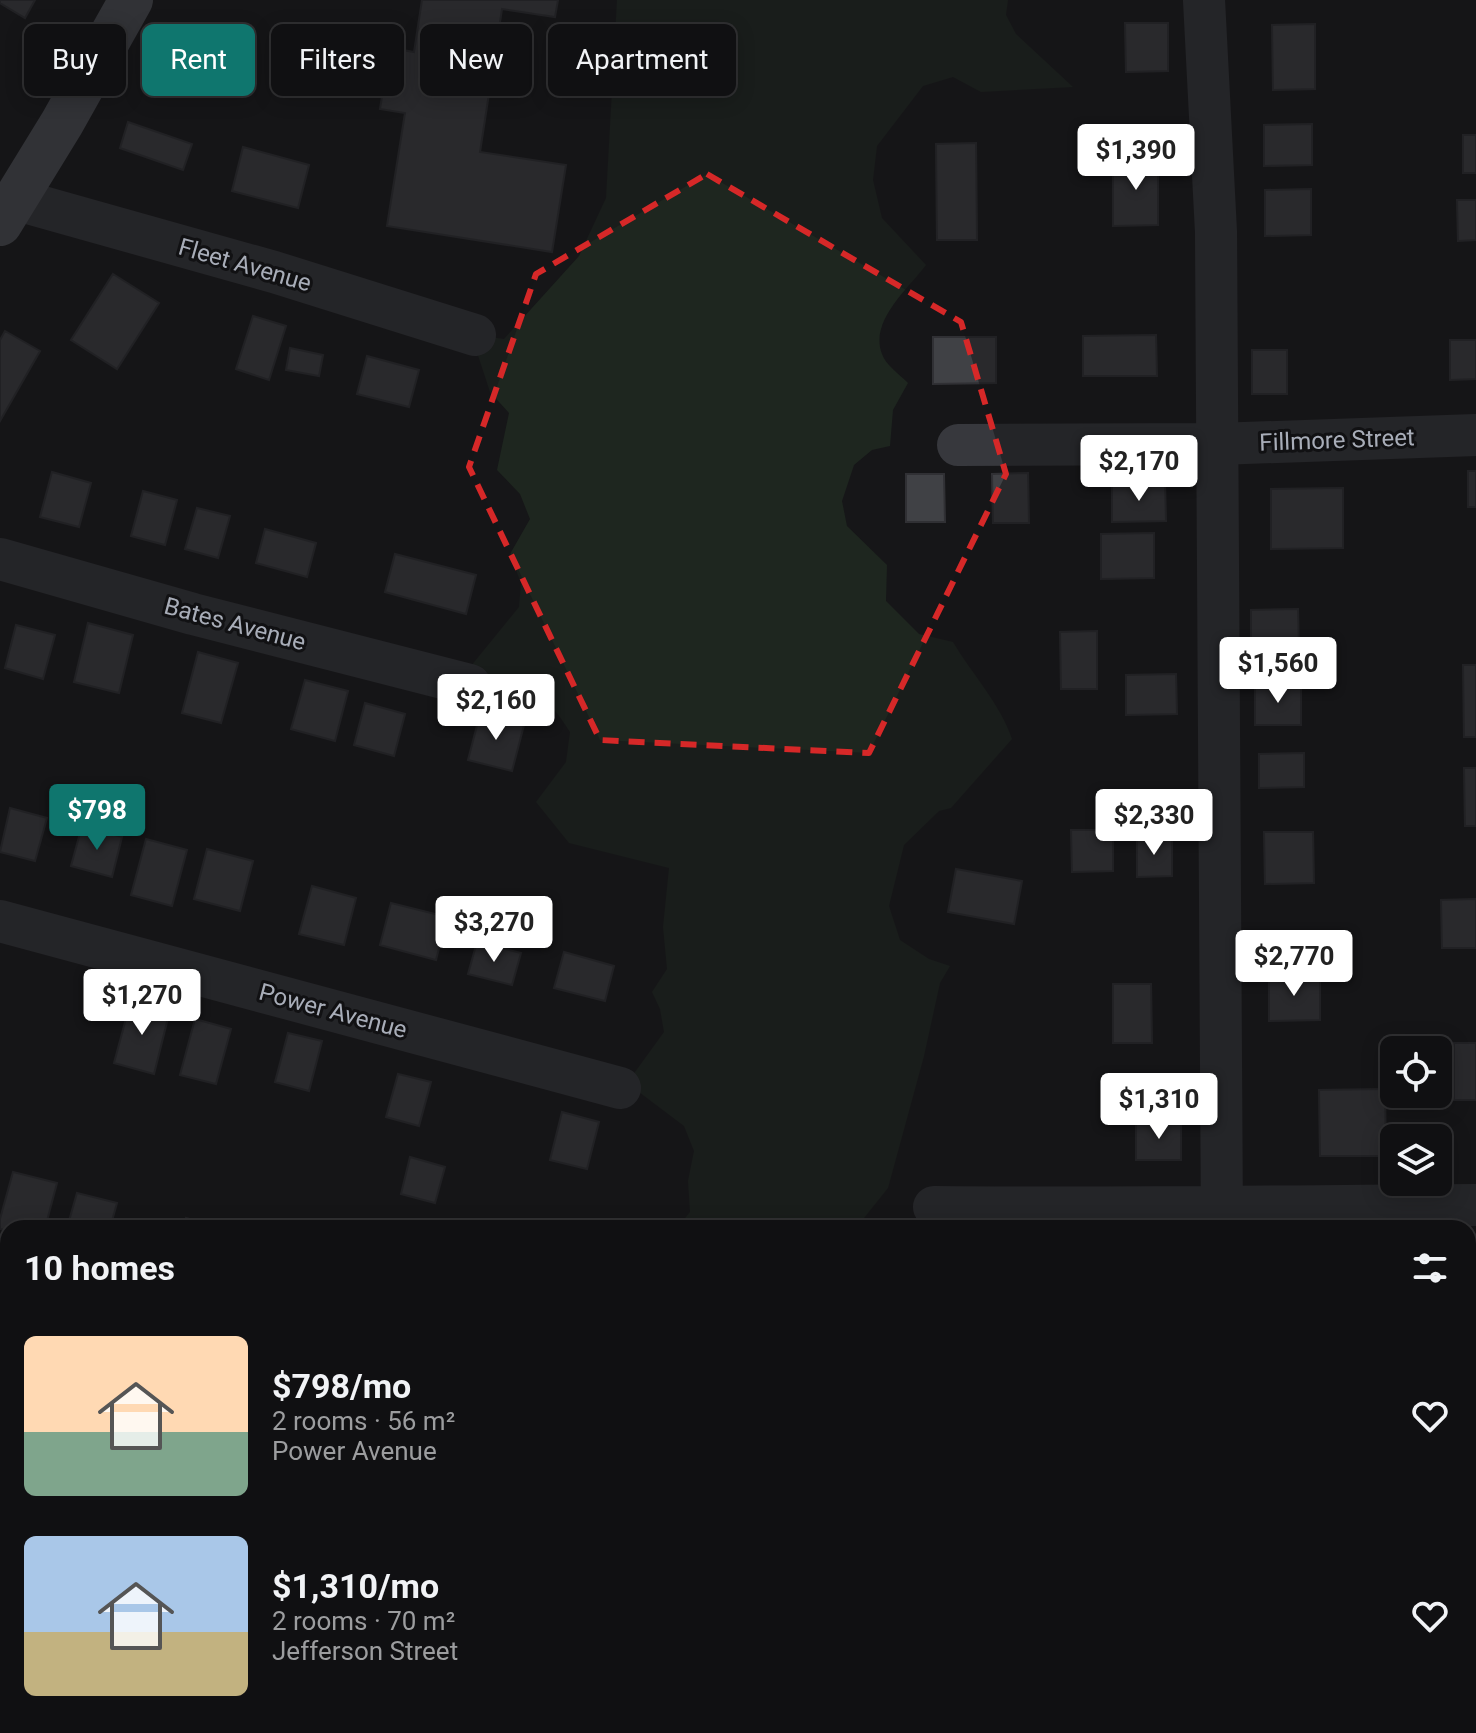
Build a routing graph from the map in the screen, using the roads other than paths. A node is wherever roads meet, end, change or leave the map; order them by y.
1 (131, 0) edge
2 (1204, 0) edge
3 (7, 212) edge
4 (475, 335) dead end
5 (1476, 435) edge
6 (1217, 444) junction
7 (958, 445) dead end
8 (0, 559) edge
9 (470, 685) dead end
10 (0, 921) edge
11 (620, 1088) dead end
12 (1476, 1205) edge
13 (934, 1207) dead end
14 (1222, 1217) edge

1 - 3 main road
2 - 6 street
3 - 4 street, Fleet Avenue
5 - 6 street, Fillmore Street
6 - 7 street, Fillmore Street
6 - 14 street
8 - 9 street, Bates Avenue
10 - 11 street, Power Avenue
12 - 14 street
13 - 14 street

